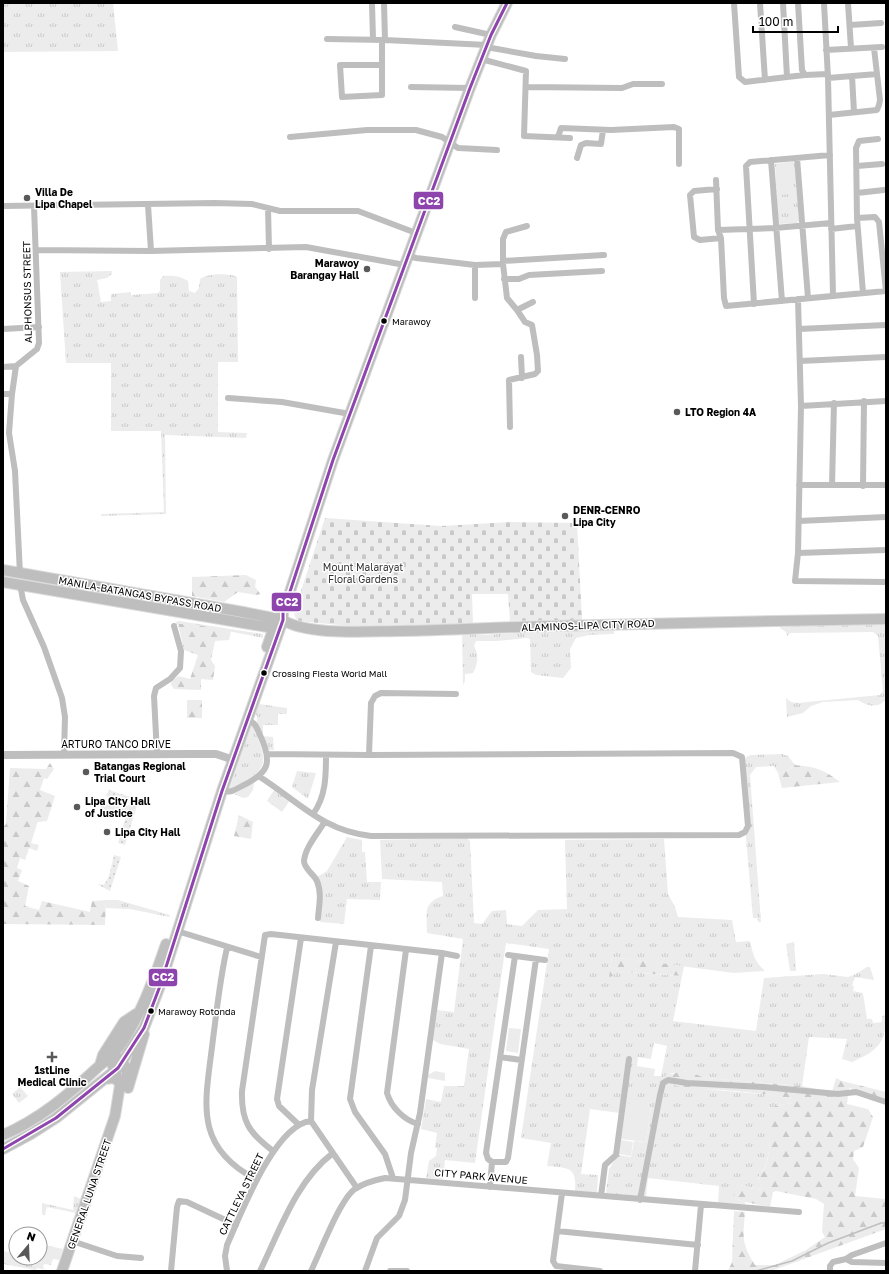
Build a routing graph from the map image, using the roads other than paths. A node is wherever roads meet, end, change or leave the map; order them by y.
1 (372, 3) edge
2 (384, 3) edge
3 (507, 3) edge
4 (734, 3) edge
5 (760, 3) edge
6 (783, 3) edge
7 (798, 3) edge
8 (824, 3) edge
9 (848, 3) edge
10 (881, 23) dead end
11 (850, 25) junction
12 (455, 27) dead end
13 (491, 35) junction
14 (327, 39) dead end
15 (373, 39) junction
16 (383, 40) junction
17 (486, 46) junction
18 (882, 47) dead end
19 (851, 48) junction
20 (874, 48) junction
21 (826, 50) junction
22 (565, 58) dead end
23 (481, 59) junction
24 (382, 65) junction
25 (877, 74) junction
26 (805, 75) junction
27 (828, 76) junction
28 (852, 76) junction
29 (787, 77) junction
30 (765, 80) junction
31 (662, 84) dead end
32 (411, 87) dead end
33 (526, 87) junction
34 (470, 88) junction
35 (854, 112) junction
36 (829, 114) junction
37 (603, 130) junction
38 (290, 137) dead end
39 (558, 137) junction
40 (570, 138) dead end
41 (878, 139) dead end
42 (449, 143) junction
43 (497, 150) dead end
44 (830, 155) junction
45 (577, 158) dead end
46 (797, 158) junction
47 (771, 160) junction
48 (679, 164) dead end
49 (882, 164) dead end
50 (857, 166) junction
51 (716, 180) dead end
52 (717, 189) junction
53 (884, 190) dead end
54 (857, 193) junction
55 (148, 205) junction
56 (3, 206) edge
57 (34, 206) junction
58 (268, 208) junction
59 (857, 218) junction
60 (802, 225) junction
61 (527, 226) dead end
62 (831, 226) junction
63 (857, 226) junction
64 (775, 228) junction
65 (718, 230) junction
66 (748, 230) junction
67 (416, 233) junction
68 (721, 238) junction
69 (269, 249) junction
70 (36, 250) junction
71 (151, 251) junction
72 (604, 256) dead end
73 (407, 260) junction
74 (503, 263) junction
75 (474, 265) junction
76 (602, 271) dead end
77 (504, 279) junction
78 (886, 291) edge
79 (862, 293) junction
80 (833, 295) junction
81 (475, 298) dead end
82 (808, 298) junction
83 (798, 299) junction
84 (782, 301) junction
85 (533, 302) dead end
86 (754, 304) junction
87 (517, 310) junction
88 (886, 325) edge
89 (39, 327) junction
90 (3, 329) edge
91 (799, 329) junction
92 (521, 357) dead end
93 (886, 357) edge
94 (800, 361) junction
95 (16, 366) junction
96 (3, 367) edge
97 (522, 378) junction
98 (3, 394) edge
99 (12, 394) junction
100 (228, 398) dead end
101 (886, 400) edge
102 (864, 401) junction
103 (834, 403) junction
104 (801, 406) junction
105 (3, 414) edge
106 (11, 414) junction
107 (350, 414) junction
108 (510, 427) dead end
109 (799, 485) junction
110 (832, 485) junction
111 (863, 486) junction
112 (886, 486) edge
113 (886, 517) edge
114 (798, 521) junction
115 (886, 550) edge
116 (798, 553) junction
117 (3, 570) edge
118 (20, 574) junction
119 (3, 582) edge
120 (886, 582) edge
121 (20, 585) junction
122 (886, 619) edge
123 (281, 622) junction
124 (174, 626) dead end
125 (456, 694) dead end
126 (247, 719) junction
127 (3, 754) edge
128 (64, 754) junction
129 (157, 754) junction
130 (268, 754) junction
131 (326, 755) junction
132 (369, 755) junction
133 (228, 758) junction
134 (260, 777) junction
135 (222, 791) junction
136 (313, 814) junction
137 (324, 823) junction
138 (318, 918) dead end
139 (177, 932) junction
140 (301, 938) junction
141 (336, 942) junction
142 (371, 946) junction
143 (227, 948) junction
144 (406, 950) junction
145 (442, 953) junction
146 (508, 955) dead end
147 (457, 956) dead end
148 (515, 956) junction
149 (261, 957) junction
150 (536, 958) junction
151 (545, 960) dead end
152 (137, 1013) junction
153 (146, 1024) junction
154 (128, 1032) junction
155 (139, 1037) junction
156 (112, 1055) junction
157 (500, 1057) junction
158 (629, 1059) dead end
159 (521, 1060) junction
160 (123, 1062) junction
161 (97, 1069) junction
162 (116, 1070) junction
163 (102, 1080) junction
164 (124, 1086) junction
165 (886, 1102) edge
166 (311, 1121) junction
167 (298, 1124) junction
168 (418, 1124) junction
169 (3, 1135) edge
170 (3, 1149) edge
171 (273, 1151) junction
172 (333, 1153) junction
173 (492, 1162) junction
174 (393, 1178) junction
175 (257, 1180) junction
176 (407, 1180) junction
177 (490, 1187) junction
178 (357, 1188) junction
179 (562, 1193) junction
180 (601, 1196) junction
181 (640, 1200) junction
182 (701, 1205) junction
183 (799, 1212) dead end
184 (236, 1225) junction
185 (557, 1231) junction
186 (72, 1241) junction
187 (886, 1243) edge
188 (698, 1245) junction
189 (141, 1258) dead end
190 (846, 1259) junction
191 (886, 1263) edge
192 (62, 1271) edge
193 (171, 1271) edge
194 (227, 1271) edge
195 (260, 1271) edge
196 (311, 1271) edge
197 (365, 1271) edge
198 (390, 1271) edge
199 (407, 1271) edge
200 (596, 1271) edge
201 (600, 1271) edge
202 (695, 1271) edge
203 (829, 1271) edge

1 - 15 street
2 - 16 street
3 - 13 main road
4 - 30 street
5 - 30 street
6 - 29 street
7 - 26 street
8 - 21 street
9 - 11 street
10 - 11 street
11 - 19 street
12 - 13 street
13 - 17 main road
14 - 15 street
15 - 16 street
16 - 17 street
16 - 24 street
17 - 22 street
17 - 23 main road
18 - 20 street
19 - 20 street
19 - 21 street
20 - 25 street
21 - 27 street
23 - 33 street
23 - 34 main road
24 - 24 street
25 - 28 street
25 - 35 street
26 - 27 street
26 - 29 street
27 - 28 street
27 - 36 street
28 - 35 street
29 - 30 street
31 - 33 street
32 - 34 street
33 - 39 street
34 - 42 main road
35 - 36 street
36 - 44 street
37 - 39 street
37 - 45 street
37 - 48 street
38 - 42 street
39 - 40 street
41 - 50 street
42 - 43 street
42 - 67 main road
44 - 46 street
44 - 62 street
46 - 47 street
46 - 60 street
47 - 64 street
47 - 66 street
49 - 50 street
50 - 54 street
51 - 52 street
52 - 65 street
52 - 68 street
53 - 54 street
54 - 59 street
55 - 57 street
55 - 58 street
55 - 71 street
56 - 57 street
57 - 70 street, ALPHONSUS STREET
58 - 67 street
58 - 69 street
59 - 63 street
59 - 78 street
60 - 62 street
60 - 64 street
60 - 82 street
61 - 74 street
62 - 63 street
62 - 80 street
63 - 79 street
64 - 66 street
64 - 84 street
65 - 66 street
65 - 68 street
66 - 86 street
67 - 73 main road
68 - 86 street
69 - 71 street
69 - 73 street
70 - 71 street
70 - 89 street, ALPHONSUS STREET
72 - 74 street
73 - 75 street
73 - 107 main road
74 - 75 street
74 - 77 street
75 - 81 street
76 - 77 street
77 - 87 street
78 - 79 street
79 - 80 street
80 - 82 street
82 - 83 street
83 - 84 street
83 - 91 street
84 - 86 street
85 - 87 street
87 - 97 street
88 - 91 street
89 - 90 street
89 - 95 street, ALPHONSUS STREET
91 - 94 street
92 - 97 street
93 - 94 street
94 - 104 street
95 - 96 street
95 - 99 street
97 - 108 street
98 - 99 street
99 - 106 street
100 - 107 street
101 - 102 street
102 - 103 street
102 - 111 street
103 - 104 street
103 - 110 street
104 - 109 street
105 - 106 street
106 - 118 street
107 - 123 main road
109 - 110 street
109 - 114 street
110 - 111 street
111 - 112 street
113 - 114 street
114 - 116 street
115 - 116 street
116 - 120 street
117 - 118 main road, MANILA-BATANGAS BYPASS ROAD
118 - 121 street
118 - 123 main road, MANILA-BATANGAS BYPASS ROAD
119 - 121 main road, MANILA-BATANGAS BYPASS ROAD
121 - 123 main road, MANILA-BATANGAS BYPASS ROAD
121 - 128 street
122 - 123 main road, ALAMINOS-LIPA CITY ROAD
123 - 126 main road
123 - 133 main road
124 - 129 street
125 - 132 street
126 - 130 street
126 - 135 main road
127 - 128 street, ARTURO TANCO DRIVE
128 - 129 street, ARTURO TANCO DRIVE
129 - 133 street, ARTURO TANCO DRIVE
130 - 131 street
130 - 134 street
131 - 132 street
131 - 136 street
132 - 137 street
133 - 152 main road
134 - 135 street
134 - 136 street
135 - 139 main road
136 - 137 street
137 - 138 street
139 - 143 street
139 - 153 main road
140 - 141 street
140 - 149 street
140 - 167 street
141 - 142 street
141 - 166 street
142 - 144 street
142 - 174 street
143 - 149 street
143 - 175 street
144 - 145 street
144 - 168 street
145 - 147 street
145 - 168 street
146 - 148 street
148 - 150 street
148 - 157 street
149 - 171 street
150 - 151 street
150 - 159 street
152 - 154 main road
152 - 161 main road
153 - 155 main road
153 - 164 main road
154 - 155 main road
154 - 156 main road
155 - 160 main road
156 - 160 main road
156 - 161 main road
156 - 162 main road
157 - 159 street
157 - 173 street
158 - 180 street
159 - 173 street
160 - 162 main road
160 - 164 main road, GENERAL LUNA STREET
161 - 169 main road
162 - 163 main road
162 - 164 main road
163 - 164 main road
163 - 170 main road
164 - 186 main road, GENERAL LUNA STREET
165 - 181 street
166 - 167 street
166 - 172 street
167 - 171 street, CATTLEYA STREET
168 - 176 street
171 - 175 street, CATTLEYA STREET
172 - 178 street
172 - 195 street
173 - 177 street
174 - 176 street, CITY PARK AVENUE
174 - 178 street, CITY PARK AVENUE
175 - 184 street, CATTLEYA STREET
176 - 177 street, CITY PARK AVENUE
176 - 197 street
177 - 179 street, CITY PARK AVENUE
178 - 196 street, CITY PARK AVENUE
179 - 180 street, CITY PARK AVENUE
179 - 185 street
180 - 181 street, CITY PARK AVENUE
181 - 182 street, CITY PARK AVENUE
182 - 183 street, CITY PARK AVENUE
182 - 188 street
184 - 193 street
184 - 194 street, CATTLEYA STREET
185 - 188 street
185 - 200 street
186 - 189 street
186 - 192 main road, GENERAL LUNA STREET
187 - 190 street
188 - 202 street
190 - 191 street
190 - 203 street
198 - 199 street
200 - 201 street

